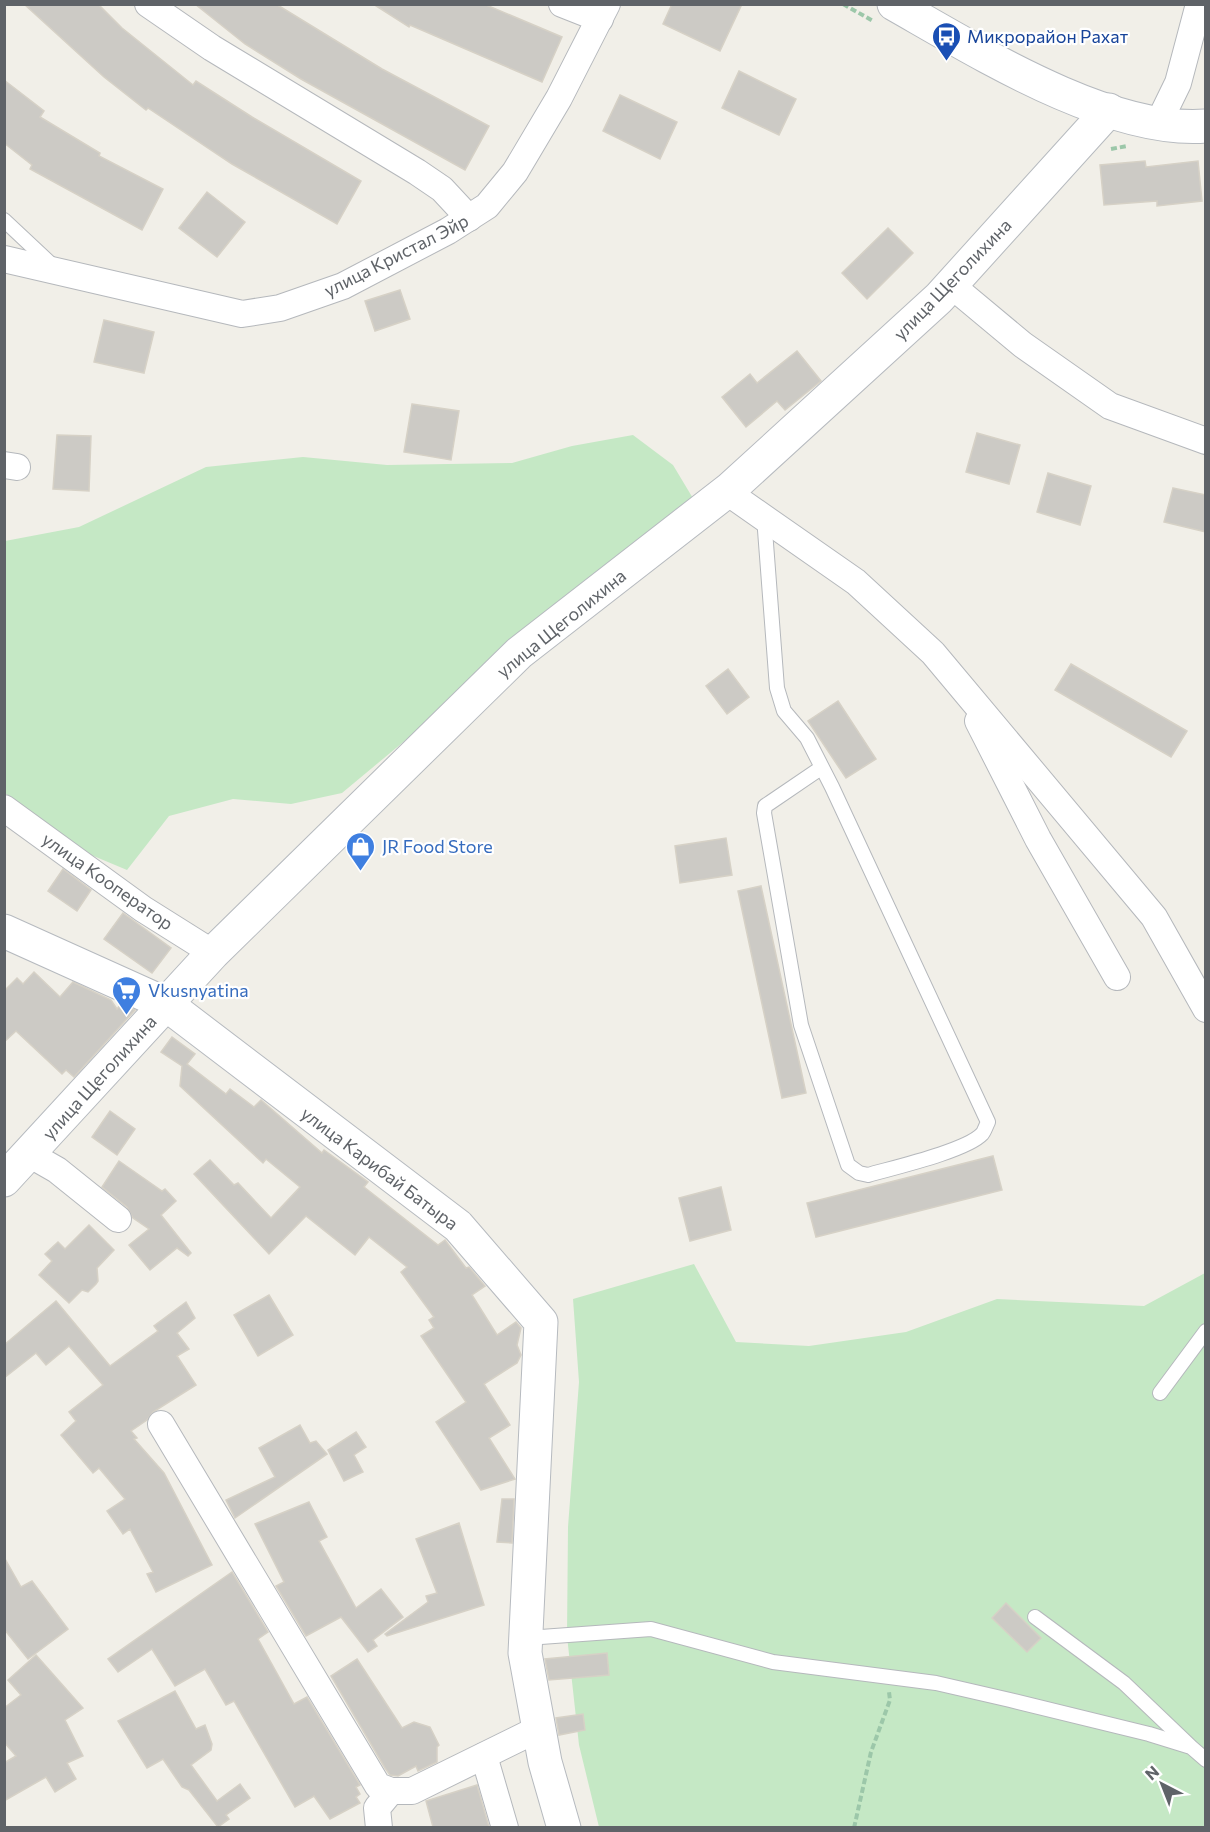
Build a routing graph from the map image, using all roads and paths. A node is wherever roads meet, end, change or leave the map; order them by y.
1 (148, 4) edge
2 (562, 4) edge
3 (894, 4) edge
4 (1199, 4) edge
5 (603, 12) edge
6 (1109, 110) junction
7 (1159, 122) junction
8 (1206, 126) edge
9 (469, 218) junction
10 (4, 220) edge
11 (4, 259) edge
12 (62, 273) junction
13 (951, 285) junction
14 (1206, 441) edge
15 (727, 492) junction
16 (764, 517) junction
17 (957, 681) junction
18 (821, 768) junction
19 (4, 808) edge
20 (4, 931) edge
21 (213, 953) junction
22 (1117, 977) dead end
23 (166, 1004) junction
24 (1206, 1009) edge
25 (29, 1154) junction
26 (4, 1180) edge
27 (118, 1219) dead end
28 (1206, 1331) edge
29 (1160, 1393) dead end
30 (161, 1424) dead end
31 (1035, 1617) dead end
32 (527, 1638) junction
33 (890, 1700) dead end
34 (540, 1728) junction
35 (1191, 1747) junction
36 (484, 1756) junction
37 (1206, 1760) edge
38 (391, 1791) junction
39 (379, 1827) edge
40 (505, 1827) edge
41 (564, 1827) edge
42 (854, 1827) edge

1 - 9 street
2 - 5 street
3 - 6 street
4 - 7 street
5 - 9 street, улица Кристал Эйр
6 - 7 street
6 - 13 street, улица Щеголихина
7 - 8 street
9 - 12 street, улица Кристал Эйр
10 - 12 lane
11 - 12 street, улица Кристал Эйр
13 - 14 street
13 - 15 street, улица Щеголихина
15 - 16 street
15 - 21 street, улица Щеголихина
16 - 17 street
16 - 18 lane
17 - 22 street
17 - 24 street
18 - 18 lane
19 - 21 street, улица Кооператор
20 - 23 street, улица Карибай Батыра
21 - 23 street, улица Щеголихина
23 - 25 street, улица Щеголихина
23 - 32 street, улица Карибай Батыра
25 - 26 street, улица Щеголихина
25 - 27 street
28 - 29 lane
30 - 38 street
31 - 35 lane
32 - 34 street, улица Карибай Батыра
32 - 35 lane
33 - 42 path
34 - 36 street
34 - 41 street, улица Карибай Батыра
35 - 37 lane
36 - 38 street
36 - 40 street
38 - 39 street

